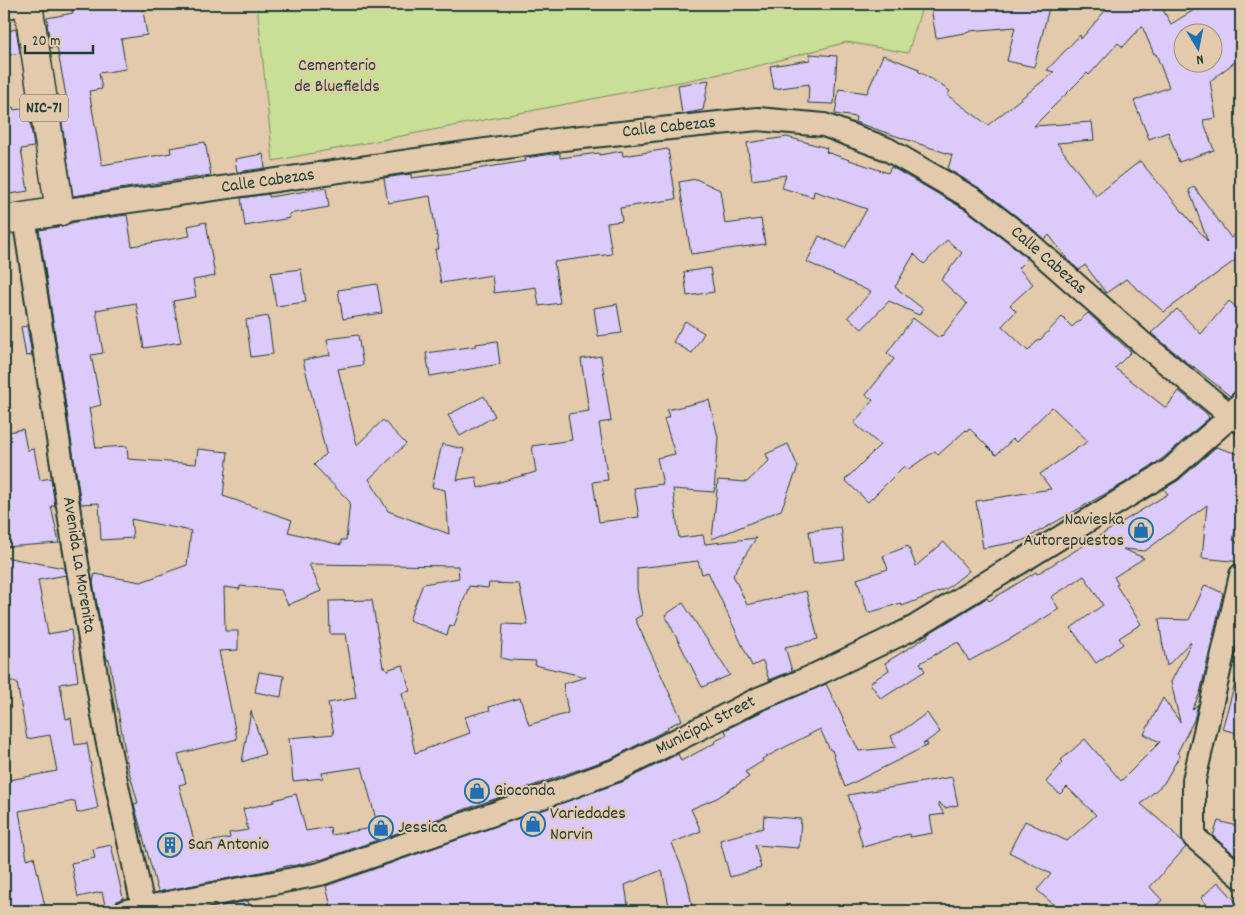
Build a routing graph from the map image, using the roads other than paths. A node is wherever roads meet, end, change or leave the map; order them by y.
1 (20, 4) edge
2 (28, 4) edge
3 (4, 8) edge
4 (60, 211) junction
5 (14, 219) edge
6 (1238, 414) edge
7 (1241, 576) edge
8 (1241, 877) edge
9 (138, 910) edge

1 - 3 street
2 - 4 main road, NIC-71
4 - 5 main road, Calle Cabezas
4 - 6 street, Calle Cabezas
5 - 9 street, Avenida La Morenita
6 - 9 street, Municipal Street
7 - 8 street

